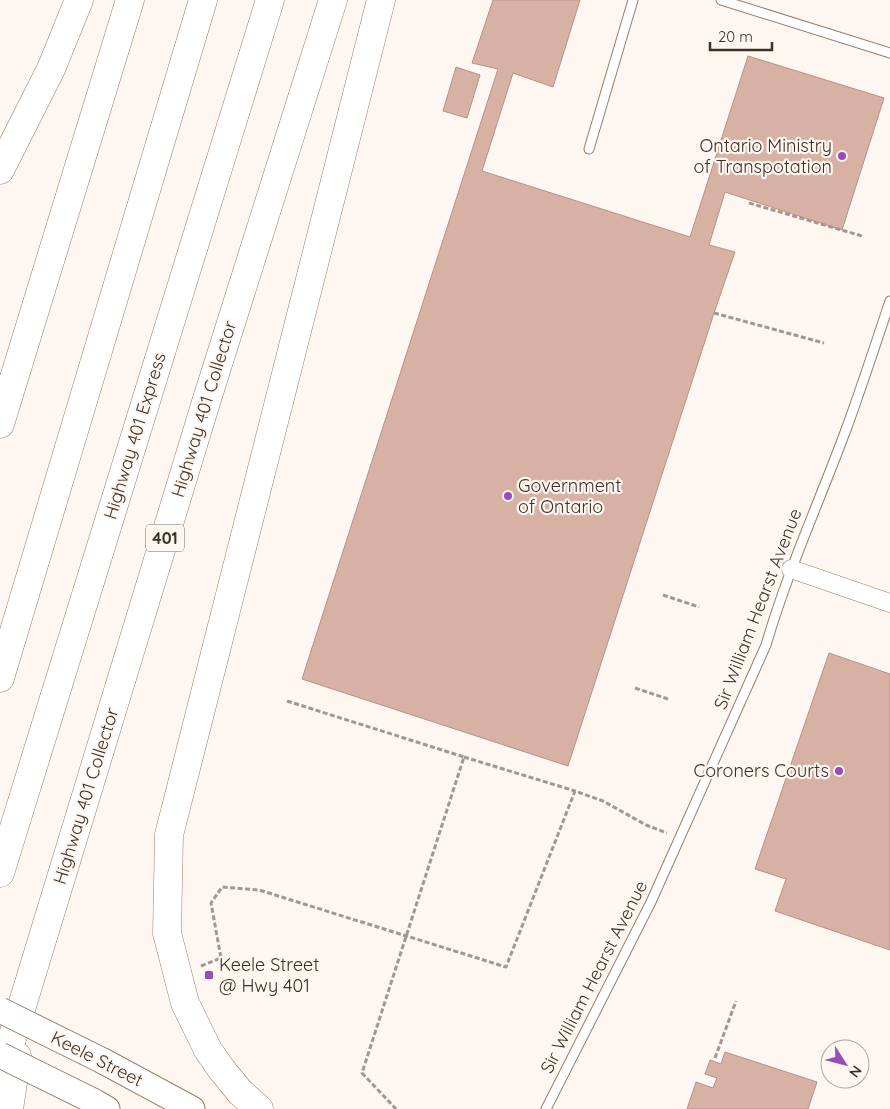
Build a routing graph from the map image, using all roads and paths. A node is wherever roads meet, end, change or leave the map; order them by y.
1 (79, 0) edge
2 (130, 0) edge
3 (203, 0) edge
4 (270, 0) edge
5 (333, 0) edge
6 (381, 0) edge
7 (633, 0) edge
8 (721, 0) edge
9 (890, 53) edge
10 (589, 149) dead end
11 (0, 170) edge
12 (748, 203) dead end
13 (862, 236) dead end
14 (890, 301) edge
15 (714, 313) dead end
16 (824, 343) dead end
17 (0, 424) edge
18 (791, 569) junction
19 (663, 595) dead end
20 (890, 602) edge
21 (699, 607) dead end
22 (0, 678) edge
23 (635, 688) dead end
24 (668, 699) dead end
25 (287, 701) dead end
26 (464, 757) junction
27 (574, 791) junction
28 (679, 838) junction
29 (0, 872) edge
30 (407, 936) junction
31 (198, 968) dead end
32 (26, 994) junction
33 (736, 1001) dead end
34 (0, 1010) edge
35 (0, 1055) edge
36 (715, 1058) dead end
37 (0, 1078) edge
38 (101, 1106) edge
39 (9, 1109) edge
40 (192, 1109) edge
41 (259, 1109) edge
42 (396, 1109) edge
43 (546, 1109) edge

1 - 11 highway
2 - 17 highway
3 - 22 highway
4 - 29 highway, Highway 401 Express
5 - 32 highway, Highway 401 Collector / 401
6 - 41 highway
7 - 10 lane
8 - 9 lane
12 - 13 path
14 - 18 lane, Sir William Hearst Avenue
15 - 16 path
18 - 20 street
18 - 28 lane, Sir William Hearst Avenue
19 - 21 path
23 - 24 path
25 - 26 path
26 - 27 path
26 - 30 path
27 - 28 path
27 - 30 path
28 - 43 lane, Sir William Hearst Avenue
30 - 31 path
30 - 42 path
32 - 37 highway, Highway 401 Collector / 401
32 - 39 highway
33 - 36 path
34 - 40 main road, Keele Street, bridge
35 - 38 main road, bridge

